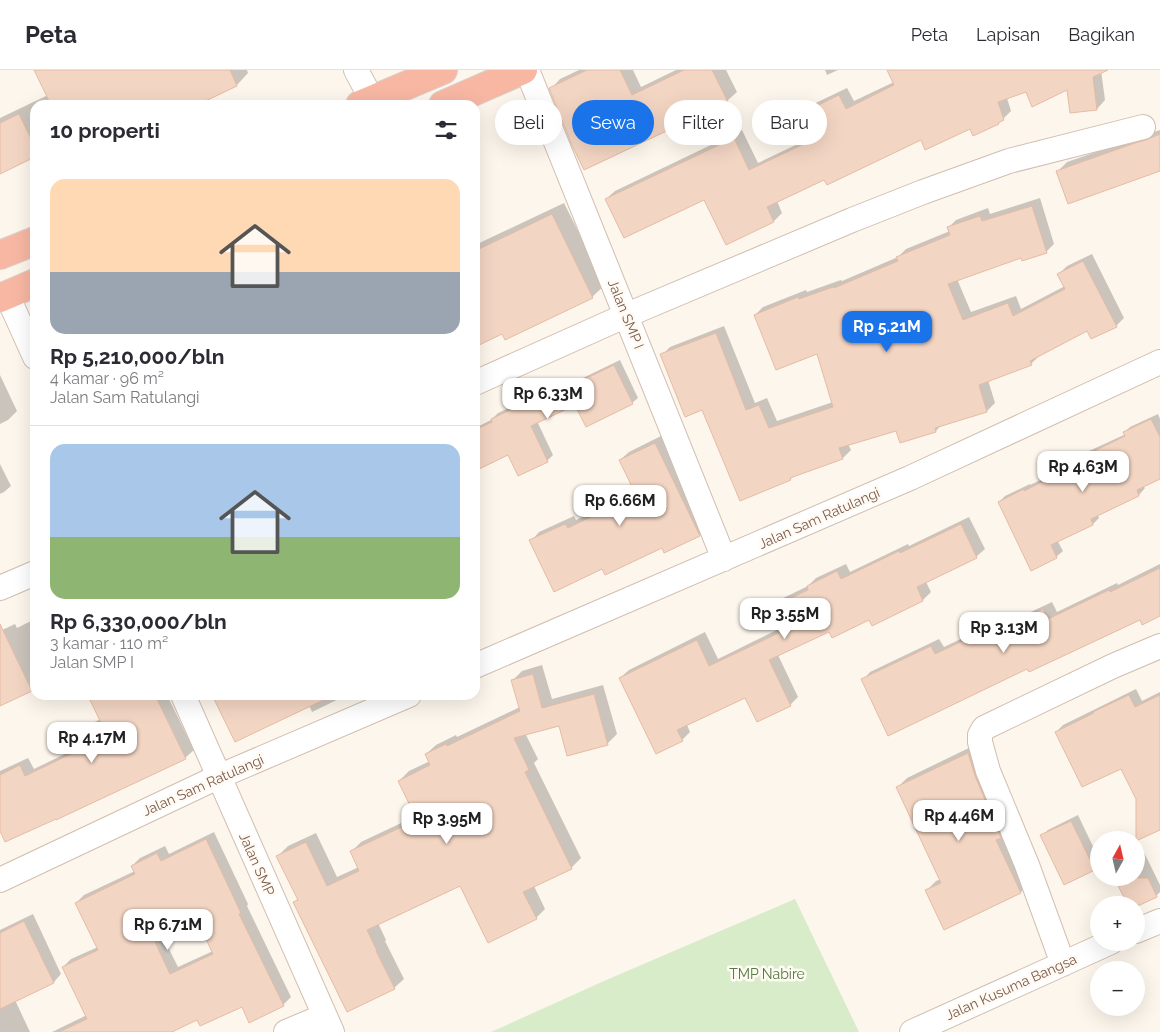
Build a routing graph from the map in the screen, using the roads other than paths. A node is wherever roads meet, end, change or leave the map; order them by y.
1 (356, 70) edge
2 (443, 70) edge
3 (523, 70) edge
4 (527, 70) edge
5 (365, 100) edge
6 (373, 100) edge
7 (454, 100) edge
8 (1143, 127) dead end
9 (30, 243) edge
10 (0, 255) edge
11 (30, 285) edge
12 (4, 296) edge
13 (627, 315) junction
14 (30, 348) edge
15 (1160, 362) edge
16 (480, 380) edge
17 (724, 559) junction
18 (30, 575) edge
19 (0, 588) edge
20 (1160, 646) edge
21 (480, 664) edge
22 (185, 700) edge
23 (397, 700) edge
24 (218, 777) junction
25 (0, 880) edge
26 (1091, 951) edge
27 (1063, 964) junction
28 (328, 1024) edge
29 (286, 1032) edge
30 (912, 1032) edge

1 - 5 street
2 - 6 highway
3 - 7 highway
4 - 13 street, Jalan SMP I
8 - 13 street
9 - 10 highway
11 - 12 highway
12 - 14 street
13 - 16 street
13 - 17 street, Jalan SMP I
15 - 17 street, Jalan Sam Ratulangi
17 - 21 street, Jalan Sam Ratulangi
18 - 19 street
20 - 27 street
22 - 24 street, Jalan SMP
23 - 24 street, Jalan Sam Ratulangi
24 - 25 street, Jalan Sam Ratulangi
24 - 28 street, Jalan SMP
26 - 27 street, Jalan Kusuma Bangsa
27 - 30 street, Jalan Kusuma Bangsa
28 - 29 street

